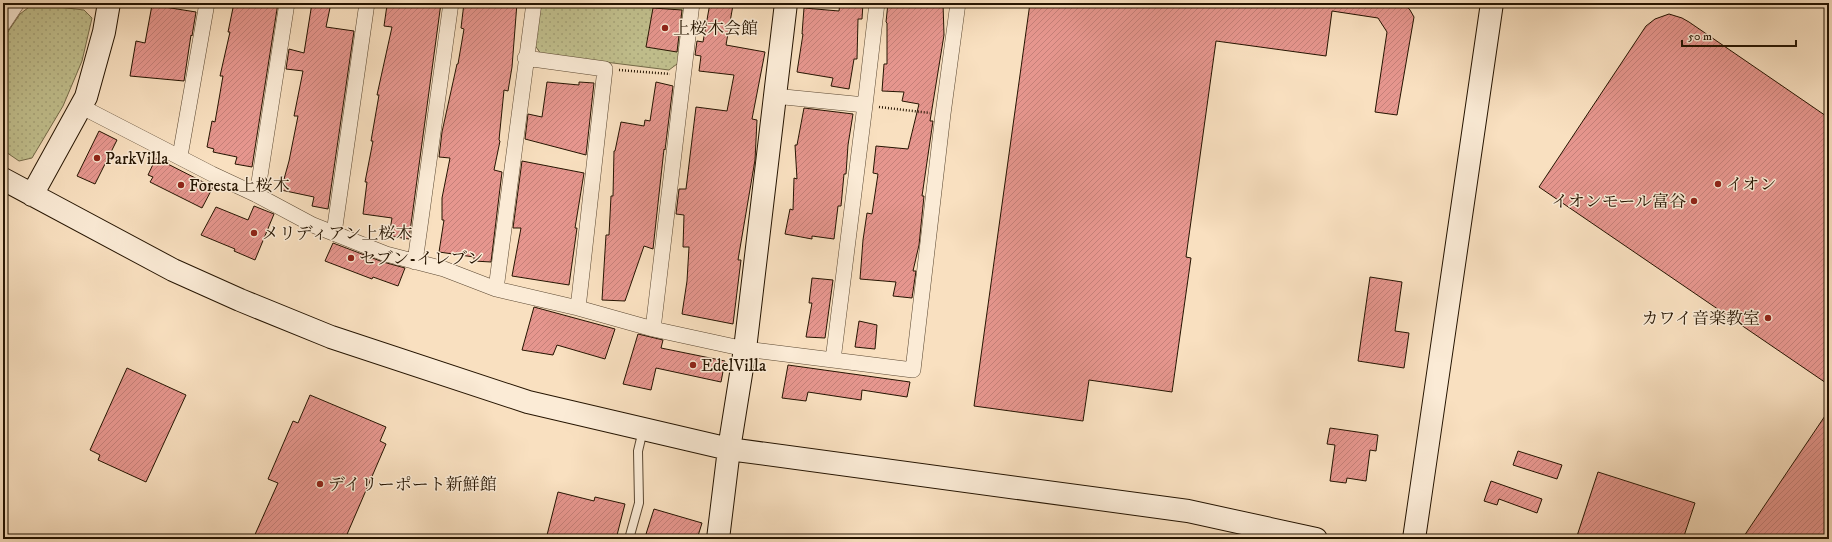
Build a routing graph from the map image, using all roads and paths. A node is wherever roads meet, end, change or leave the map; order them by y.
1 (17, 3) edge
2 (109, 3) edge
3 (207, 3) edge
4 (287, 3) edge
5 (367, 3) edge
6 (450, 3) edge
7 (534, 3) edge
8 (692, 3) edge
9 (786, 3) edge
10 (877, 3) edge
11 (958, 3) edge
12 (1492, 3) edge
13 (3, 24) edge
14 (525, 58) junction
15 (605, 69) junction
16 (685, 75) junction
17 (774, 96) junction
18 (865, 105) junction
19 (82, 107) junction
20 (943, 114) junction
21 (180, 156) junction
22 (3, 179) edge
23 (32, 195) junction
24 (257, 195) junction
25 (334, 233) junction
26 (415, 262) junction
27 (496, 289) junction
28 (578, 308) junction
29 (653, 329) junction
30 (745, 349) junction
31 (833, 360) junction
32 (643, 430) junction
33 (729, 449) junction
34 (629, 539) edge
35 (718, 539) edge
36 (1316, 539) edge
37 (1414, 539) edge

1 - 13 street
2 - 19 street
3 - 21 street
4 - 24 street
5 - 25 street
6 - 26 street
7 - 14 street
8 - 16 street
9 - 17 street
10 - 18 street
11 - 20 street
12 - 37 street
14 - 15 street
14 - 27 street
15 - 16 path
15 - 28 street
16 - 29 street
17 - 18 street
17 - 30 street
18 - 20 path
18 - 31 street
19 - 21 street
19 - 23 street
20 - 31 street
21 - 24 street
22 - 23 street
23 - 32 street
24 - 25 street
25 - 26 street
26 - 27 street
27 - 28 street
28 - 29 street
29 - 30 street
30 - 31 street
30 - 33 street
32 - 33 street
32 - 34 lane
33 - 35 street
33 - 36 street

